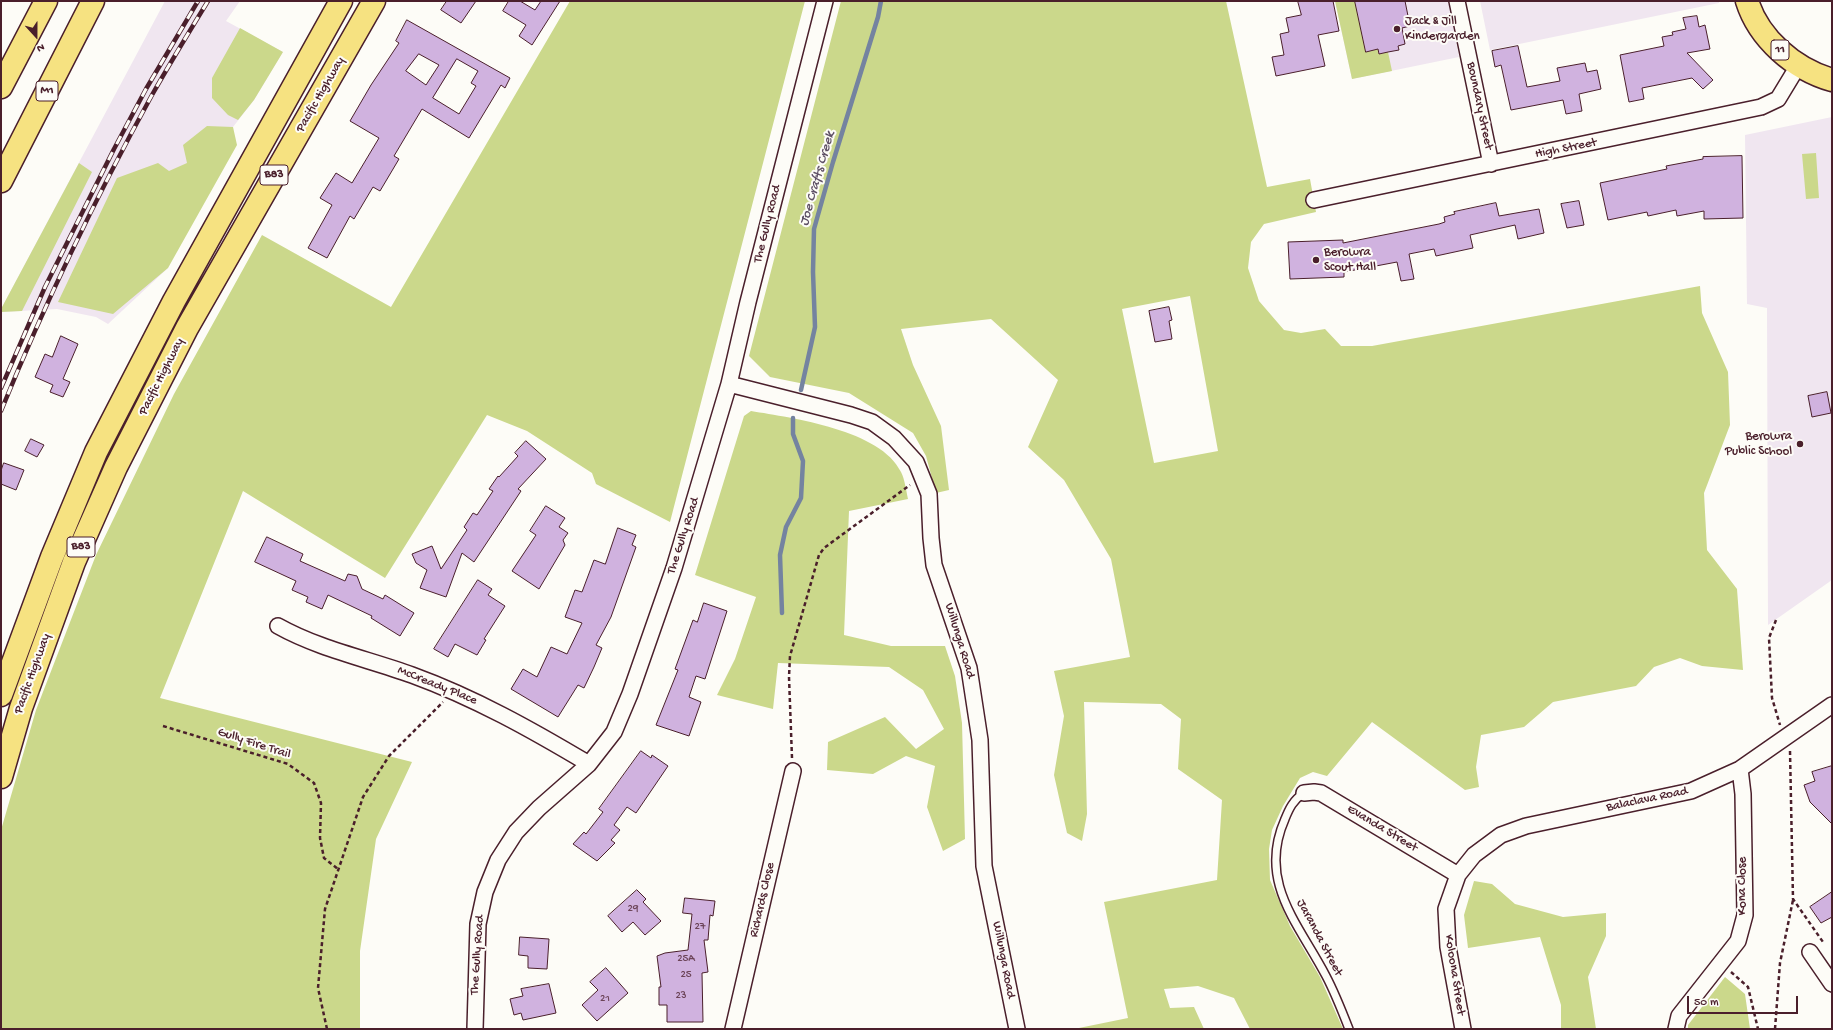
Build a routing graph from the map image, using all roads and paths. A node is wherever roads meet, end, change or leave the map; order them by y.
1 (46, 1) edge
2 (93, 1) edge
3 (341, 1) edge
4 (374, 1) edge
5 (825, 1) edge
6 (1457, 1) edge
7 (1747, 1) edge
8 (1798, 66) junction
9 (1832, 80) edge
10 (1, 87) edge
11 (1491, 164) junction
12 (1, 181) edge
13 (1314, 200) dead end
14 (213, 232) junction
15 (236, 242) junction
16 (729, 384) junction
17 (910, 485) dead end
18 (1776, 620) dead end
19 (278, 626) dead end
20 (453, 692) junction
21 (1, 695) edge
22 (1832, 705) edge
23 (163, 726) dead end
24 (1784, 739) junction
25 (589, 764) junction
26 (1740, 769) junction
27 (793, 770) joint
28 (1, 777) edge
29 (1304, 793) joint
30 (338, 869) junction
31 (1458, 875) junction
32 (1793, 899) junction
33 (1823, 943) dead end
34 (1810, 952) dead end
35 (1720, 963) junction
36 (1832, 983) edge
37 (327, 1029) edge
38 (475, 1029) edge
39 (733, 1029) edge
40 (1017, 1029) edge
41 (1349, 1029) edge
42 (1463, 1029) edge
43 (1676, 1029) edge
44 (1758, 1029) edge
45 (1775, 1029) edge

1 - 10 main road
2 - 12 main road, M1
3 - 14 main road, Pacific Highway / B83
4 - 15 main road, Pacific Highway / B83
5 - 16 street, The Gully Road
6 - 11 street, Boundary Street
7 - 8 main road, 11
8 - 9 main road, 11
8 - 11 street, High Street
11 - 13 street, High Street
14 - 15 main road
14 - 21 main road, Pacific Highway / B83
15 - 28 main road, Pacific Highway / B83
16 - 25 street, The Gully Road
16 - 40 street, Willunga Road
17 - 27 path
18 - 24 path
19 - 20 street, McCready Place
20 - 25 street, McCready Place
20 - 30 path
22 - 24 street, Balaclava Road
23 - 30 path, Gully Fire Trail
24 - 26 street, Balaclava Road
24 - 32 path
25 - 38 street, The Gully Road
26 - 31 street, Balaclava Road
26 - 35 street, Kona Close
27 - 39 street, Richards Close
29 - 31 street, Evanda Street
29 - 41 lane, Jaranda Street
30 - 37 path
31 - 42 street, Koloona Street
32 - 33 path
32 - 45 path
34 - 36 street
35 - 43 street, Kona Close
35 - 44 path

